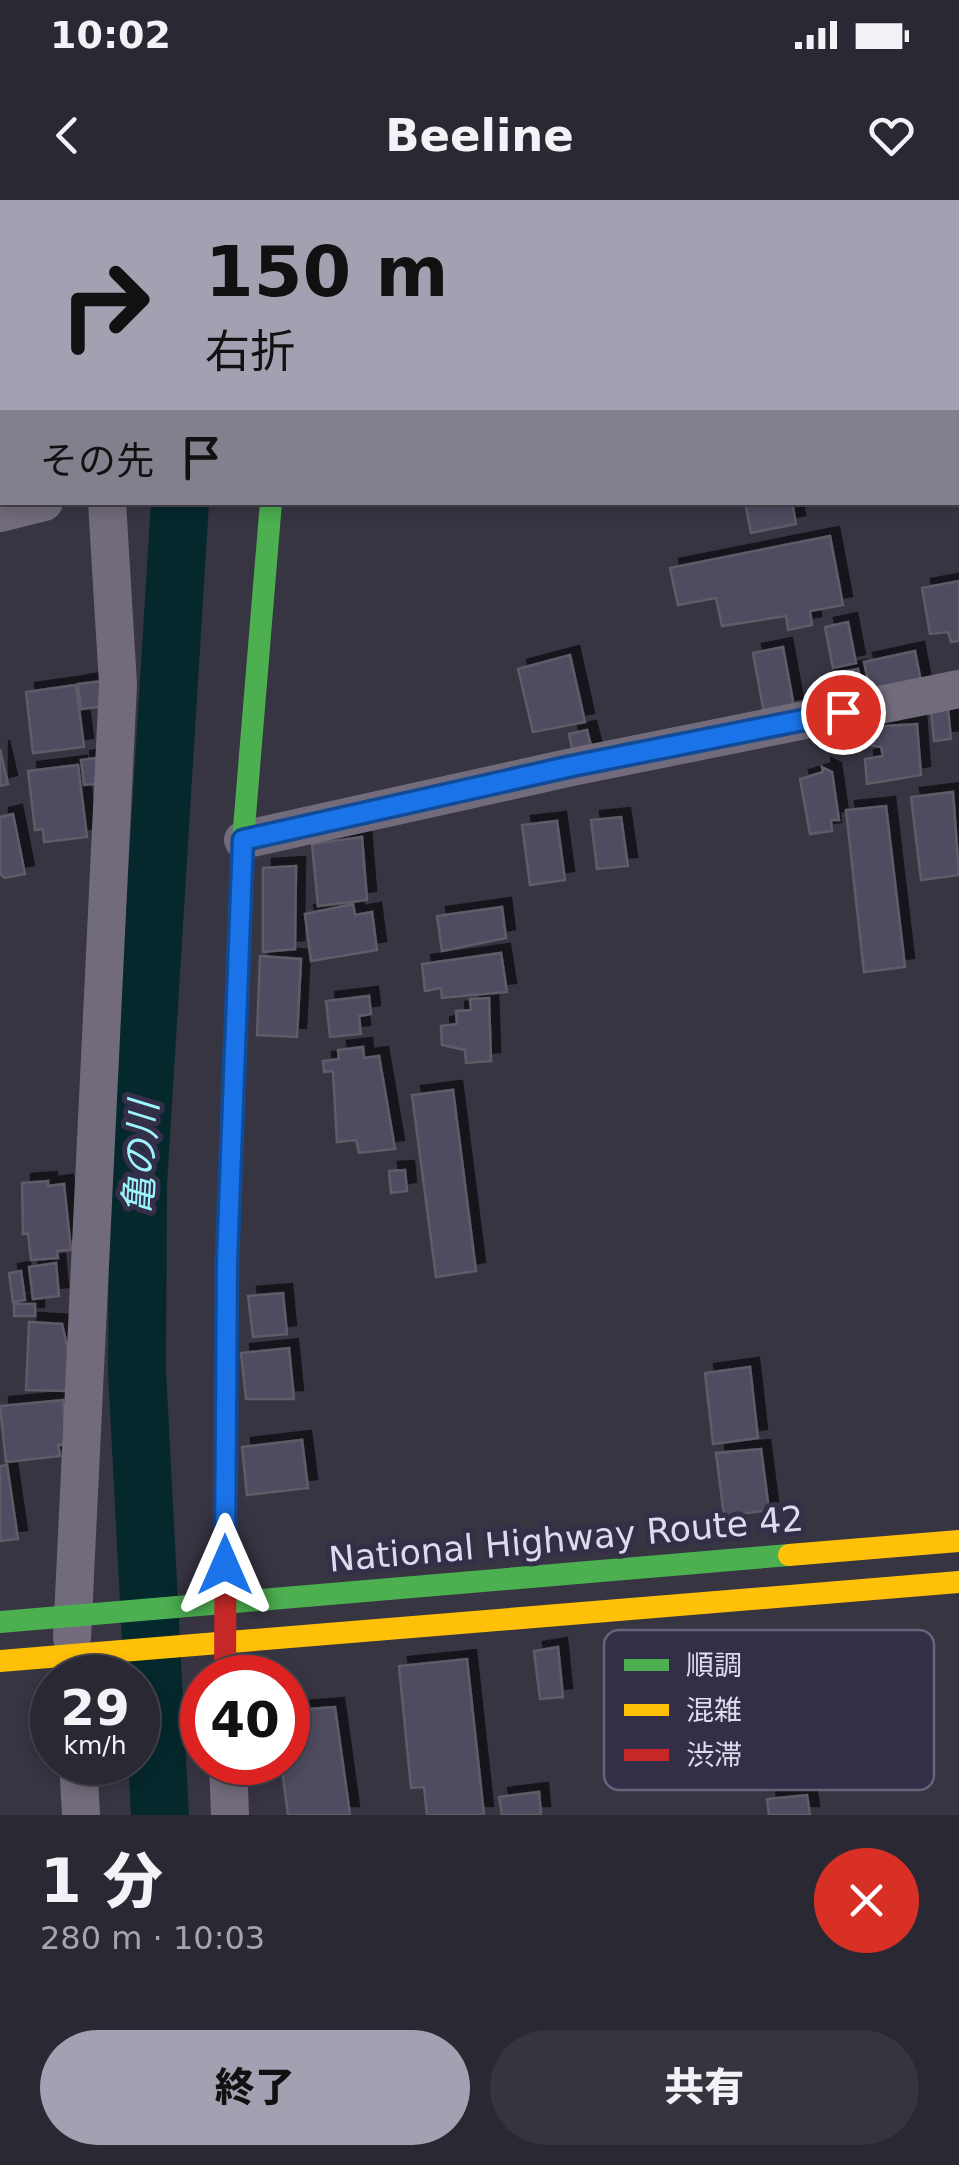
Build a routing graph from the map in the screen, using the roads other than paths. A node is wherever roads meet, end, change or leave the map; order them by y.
1 (32, 505) edge
2 (107, 505) edge
3 (270, 505) edge
4 (0, 513) edge
5 (959, 689) edge
6 (243, 840) junction
7 (959, 1541) edge
8 (959, 1582) edge
9 (220, 1604) junction
10 (79, 1615) junction
11 (0, 1622) edge
12 (218, 1645) junction
13 (76, 1655) edge
14 (139, 1655) edge
15 (220, 1655) edge
16 (0, 1662) edge
17 (30, 1662) edge
18 (79, 1785) edge
19 (229, 1785) edge
20 (81, 1815) edge
21 (230, 1815) edge

1 - 4 street
2 - 10 street
3 - 6 main road
5 - 6 street
6 - 9 main road
7 - 9 main road, National Highway Route 42
8 - 12 main road
9 - 10 main road, National Highway Route 42
9 - 12 main road
10 - 11 main road, National Highway Route 42
10 - 13 street
12 - 14 main road
12 - 15 main road
16 - 17 main road
18 - 20 street
19 - 21 street

